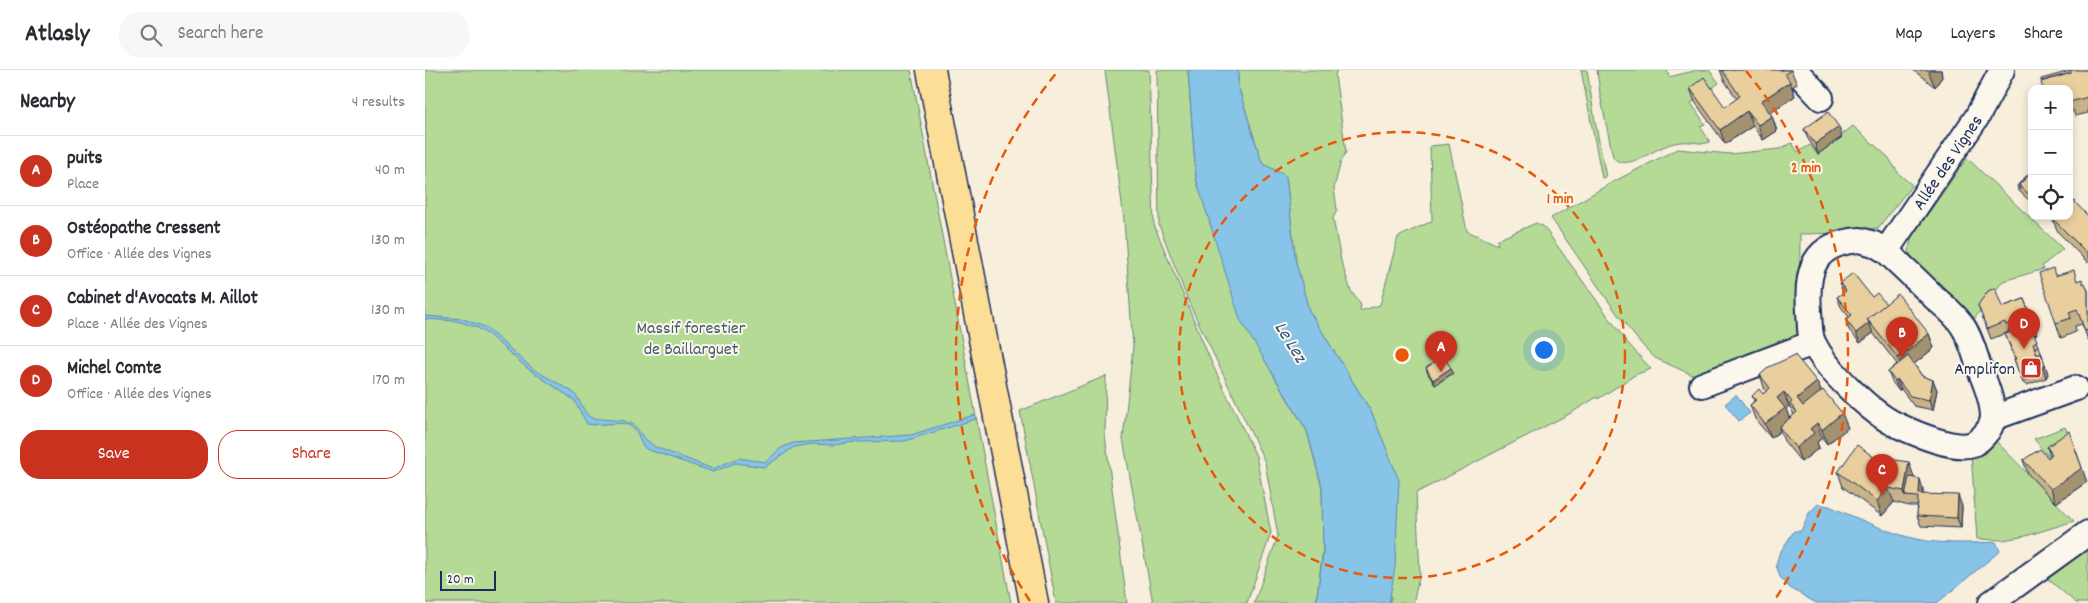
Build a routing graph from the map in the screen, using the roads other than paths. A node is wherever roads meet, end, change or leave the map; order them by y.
1 (931, 70) edge
2 (1795, 70) edge
3 (2002, 70) edge
4 (1821, 98) dead end
5 (1886, 250) junction
6 (1813, 343) junction
7 (1702, 385) dead end
8 (2076, 388) dead end
9 (1993, 418) junction
10 (2088, 533) edge
11 (1034, 603) edge
12 (1991, 603) edge

1 - 11 main road
2 - 4 street
3 - 5 street, Allée des Vignes
5 - 6 street
5 - 9 street
6 - 7 street
6 - 9 street
8 - 9 street
10 - 12 street

